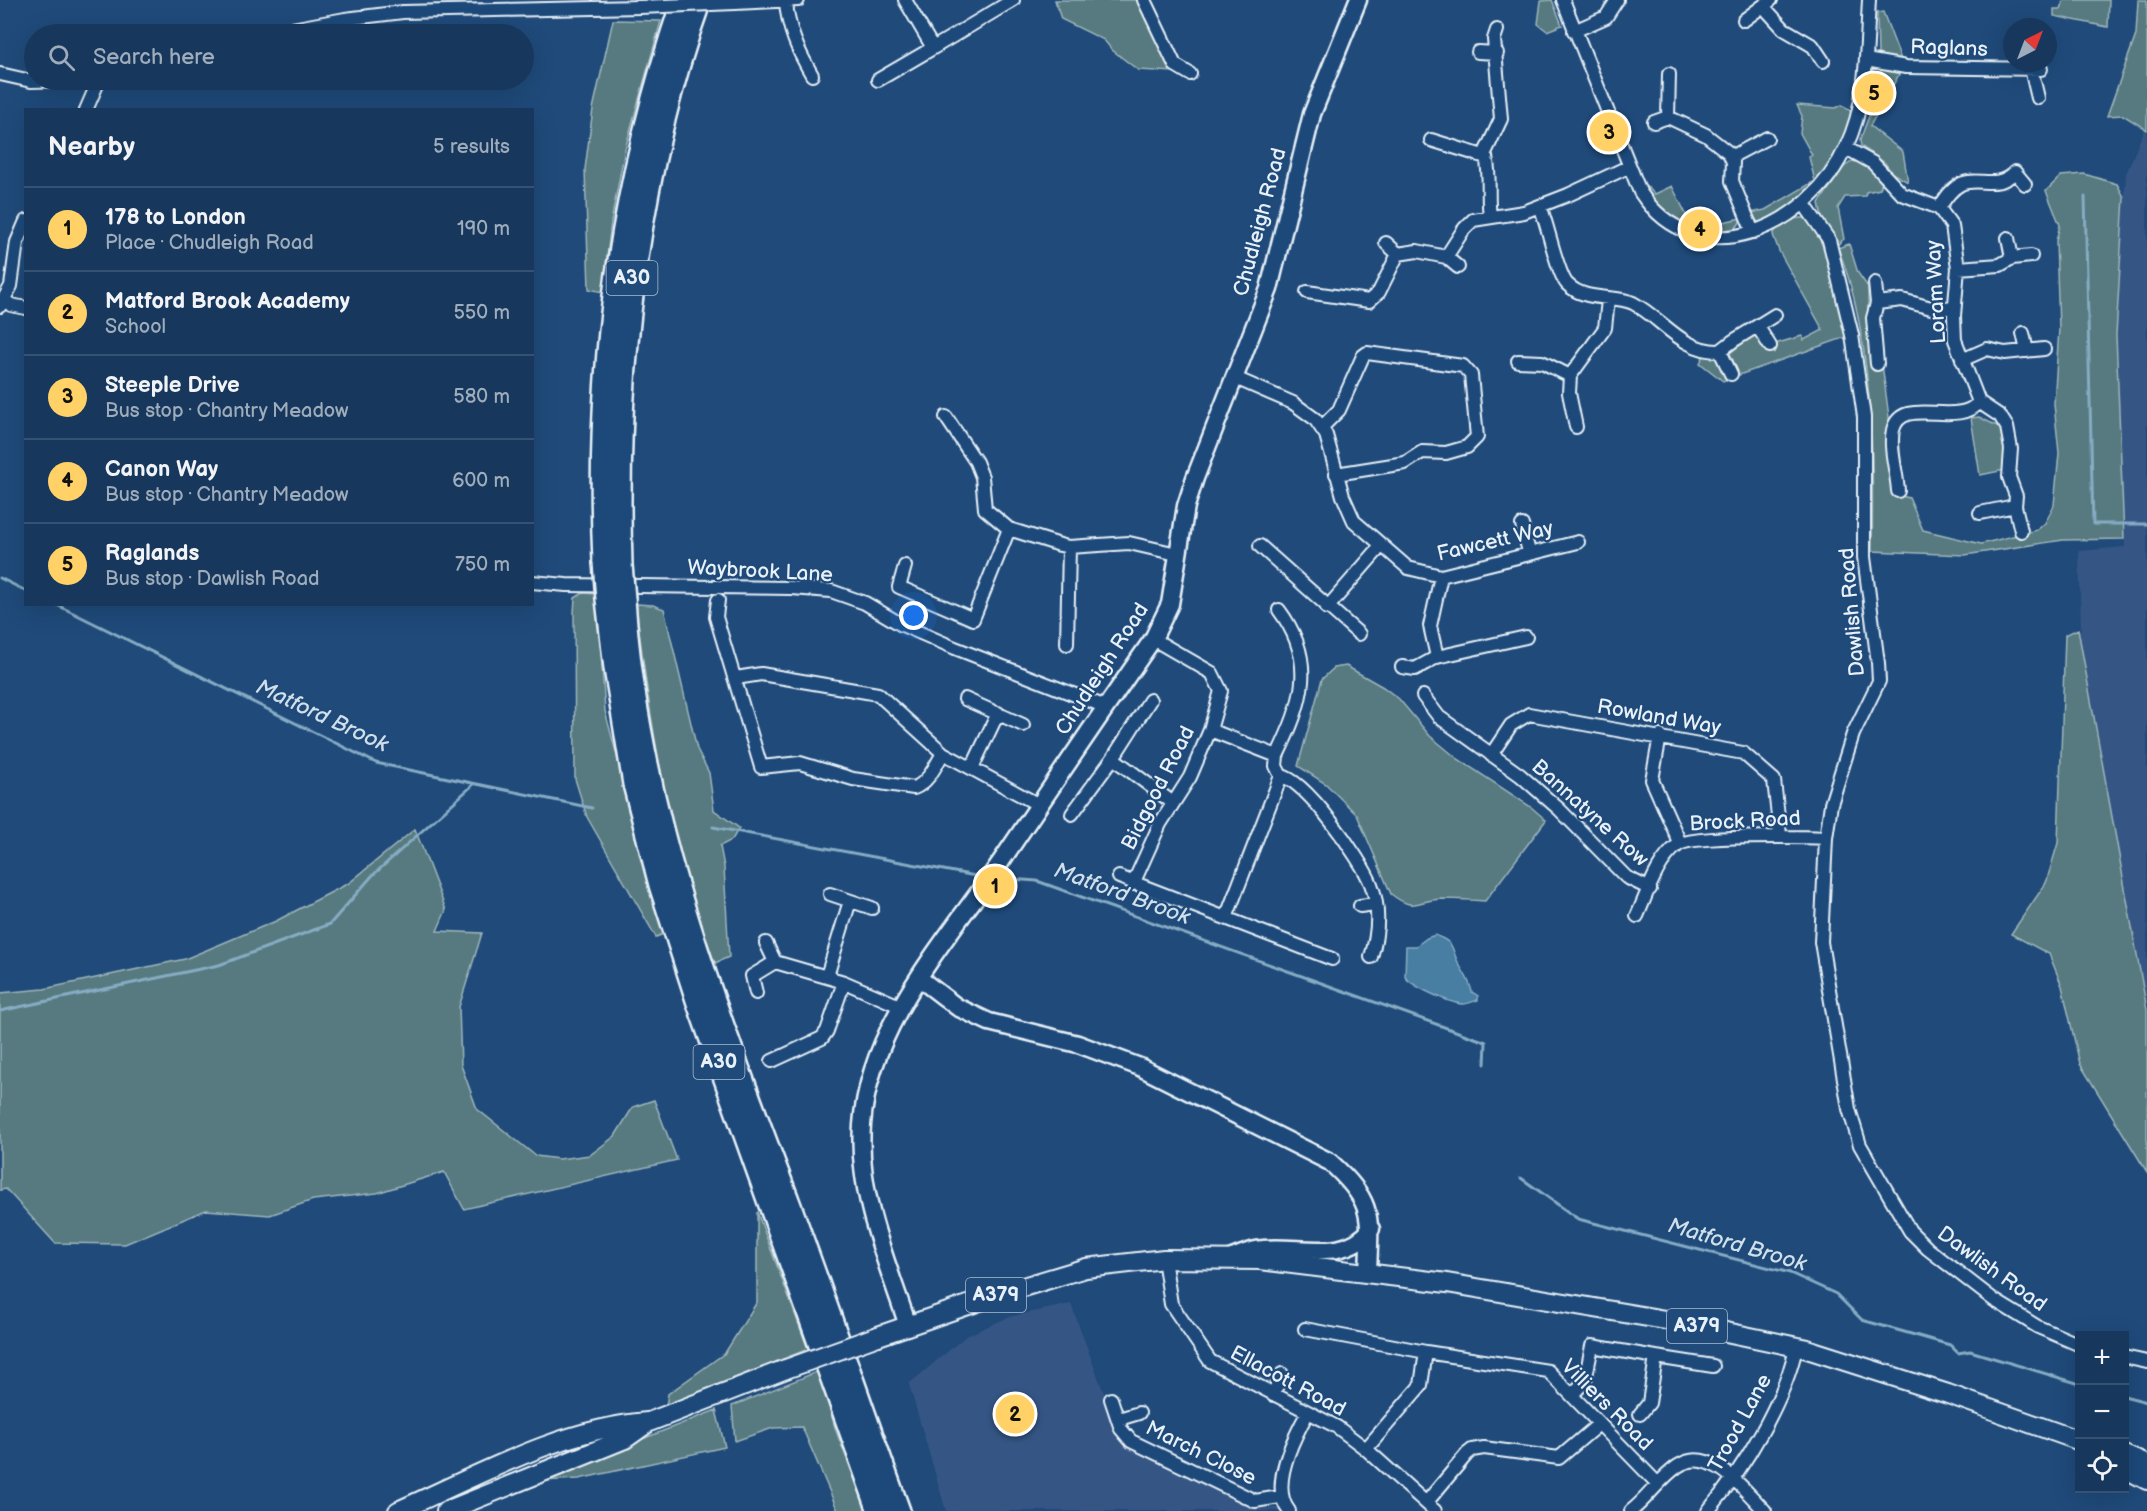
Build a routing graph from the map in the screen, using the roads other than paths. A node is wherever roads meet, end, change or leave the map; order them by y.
1 (683, 0) edge
2 (700, 0) edge
3 (905, 0) edge
4 (1012, 0) edge
5 (1144, 0) edge
6 (1358, 0) edge
7 (1563, 0) edge
8 (1617, 0) edge
9 (1869, 0) edge
10 (792, 1) edge
11 (1767, 3) edge
12 (557, 4) edge
13 (1744, 20) dead end
14 (318, 24) edge
15 (1497, 30) dead end
16 (1574, 31) junction
17 (933, 48) junction
18 (1478, 52) dead end
19 (1497, 53) junction
20 (1823, 60) dead end
21 (1866, 60) junction
22 (0, 74) edge
23 (1191, 74) dead end
24 (1669, 74) dead end
25 (812, 75) dead end
26 (24, 79) edge
27 (878, 80) dead end
28 (95, 90) edge
29 (2038, 98) dead end
30 (87, 108) edge
31 (1668, 117) junction
32 (1654, 122) dead end
33 (1767, 138) dead end
34 (1431, 140) dead end
35 (1846, 148) junction
36 (1484, 155) junction
37 (1731, 157) junction
38 (2007, 161) dead end
39 (1628, 167) junction
40 (2015, 172) junction
41 (2025, 184) dead end
42 (1804, 204) junction
43 (1540, 206) junction
44 (1939, 208) junction
45 (1491, 217) junction
46 (24, 226) edge
47 (1754, 232) junction
48 (2008, 238) dead end
49 (1386, 243) dead end
50 (1398, 254) junction
51 (2031, 256) dead end
52 (1446, 257) junction
53 (2012, 258) junction
54 (1458, 267) dead end
55 (1958, 268) junction
56 (1875, 283) dead end
57 (1307, 292) dead end
58 (1608, 300) junction
59 (3, 303) edge
60 (1877, 303) junction
61 (1954, 307) junction
62 (24, 308) edge
63 (1774, 315) dead end
64 (1758, 327) junction
65 (2023, 333) dead end
66 (1770, 346) dead end
67 (2044, 349) dead end
68 (1720, 351) junction
69 (2027, 351) junction
70 (1962, 360) junction
71 (1518, 361) dead end
72 (1877, 363) dead end
73 (1731, 374) dead end
74 (1570, 376) junction
75 (1233, 377) junction
76 (1979, 402) junction
77 (946, 417) dead end
78 (1322, 427) junction
79 (1576, 427) dead end
80 (1336, 474) junction
81 (1898, 491) dead end
82 (2015, 506) junction
83 (1980, 513) dead end
84 (1522, 525) dead end
85 (1009, 529) junction
86 (2020, 531) dead end
87 (1578, 542) dead end
88 (1260, 546) dead end
89 (1382, 546) junction
90 (1069, 547) junction
91 (1529, 552) junction
92 (1177, 554) junction
93 (612, 564) junction
94 (905, 566) dead end
95 (1441, 576) junction
96 (534, 582) edge
97 (615, 599) junction
98 (718, 600) dead end
99 (1327, 608) junction
100 (1279, 610) dead end
101 (1359, 634) dead end
102 (1526, 637) dead end
103 (1153, 639) junction
104 (1067, 644) dead end
105 (1437, 657) junction
106 (1402, 667) dead end
107 (736, 678) junction
108 (1423, 696) dead end
109 (965, 699) dead end
110 (1150, 700) dead end
111 (1106, 707) junction
112 (998, 713) junction
113 (1023, 725) dead end
114 (1210, 729) junction
115 (1660, 736) junction
116 (943, 753) junction
117 (1491, 755) junction
118 (1277, 756) junction
119 (1113, 758) junction
120 (972, 768) junction
121 (1281, 776) junction
122 (1173, 803) junction
123 (1040, 805) junction
124 (1072, 814) dead end
125 (1780, 835) junction
126 (1826, 838) junction
127 (1680, 843) junction
128 (1119, 877) dead end
129 (1133, 884) junction
130 (1650, 889) junction
131 (830, 894) dead end
132 (850, 901) junction
133 (1375, 904) junction
134 (1360, 906) dead end
135 (872, 908) dead end
136 (1637, 916) dead end
137 (1226, 918) junction
138 (766, 943) dead end
139 (1371, 957) dead end
140 (1332, 959) dead end
141 (775, 962) junction
142 (827, 976) junction
143 (919, 978) junction
144 (844, 982) junction
145 (756, 993) dead end
146 (902, 1006) junction
147 (772, 1061) dead end
148 (1371, 1229) junction
149 (1164, 1259) junction
150 (1231, 1259) junction
151 (1368, 1272) junction
152 (908, 1326) junction
153 (1305, 1329) dead end
154 (2075, 1343) edge
155 (1796, 1347) junction
156 (1425, 1352) junction
157 (1656, 1357) junction
158 (2129, 1358) edge
159 (2147, 1362) edge
160 (1713, 1366) dead end
161 (1282, 1374) dead end
162 (1273, 1395) junction
163 (1572, 1395) junction
164 (1111, 1399) dead end
165 (1308, 1412) junction
166 (1139, 1413) dead end
167 (1640, 1414) dead end
168 (1119, 1419) junction
169 (649, 1422) junction
170 (1599, 1424) junction
171 (2075, 1440) edge
172 (1366, 1449) junction
173 (2129, 1457) edge
174 (2147, 1465) edge
175 (2129, 1471) edge
176 (1733, 1479) junction
177 (2147, 1480) edge
178 (1658, 1484) junction
179 (1280, 1497) junction
180 (1431, 1507) edge
181 (398, 1511) edge
182 (446, 1511) edge
183 (879, 1511) edge
184 (899, 1511) edge
185 (1289, 1511) edge
186 (1631, 1511) edge
187 (1708, 1511) edge
188 (1765, 1511) edge

1 - 93 highway, A30
2 - 93 highway, A30
3 - 17 street
4 - 17 street
5 - 23 street
6 - 75 street, Chudleigh Road
7 - 16 street
8 - 16 street
9 - 21 street
10 - 12 street, bridge
10 - 25 street
11 - 13 street
11 - 20 street
12 - 14 street
15 - 19 street
16 - 39 street
17 - 27 street
18 - 19 street
19 - 36 street
21 - 29 street, Raglans
21 - 35 street
22 - 26 street
24 - 31 street
28 - 30 street
31 - 32 street
31 - 37 street
33 - 37 street
34 - 36 street
35 - 42 street
35 - 44 street, Loram Way
36 - 45 street
37 - 47 street
38 - 40 street
39 - 43 street
39 - 47 street
40 - 41 street
40 - 44 street
42 - 47 street
42 - 126 street, Dawlish Road
43 - 45 street
43 - 58 street
44 - 55 street, Loram Way
45 - 52 street
46 - 59 street
48 - 53 street
49 - 50 street
50 - 52 street
50 - 57 street
51 - 53 street
52 - 54 street
53 - 55 street
55 - 61 street, Loram Way
56 - 60 street
58 - 68 street
58 - 74 street
59 - 62 street
60 - 61 street
60 - 72 street
61 - 70 street, Loram Way
63 - 64 street
64 - 66 street
64 - 68 street
65 - 69 street
67 - 69 street
68 - 73 street
69 - 70 street
70 - 76 street, Loram Way
71 - 74 street
74 - 79 street
75 - 78 street
75 - 92 street, Chudleigh Road
76 - 81 street
76 - 82 street
77 - 85 street
78 - 80 street, Fawcett Way
78 - 80 street
80 - 89 street, Fawcett Way
82 - 83 street
82 - 86 street
84 - 91 street
85 - 90 street
85 - 94 street
87 - 91 street, Fawcett Way
88 - 99 street
89 - 95 street, Fawcett Way
89 - 99 street
90 - 92 street
90 - 104 street
91 - 95 street, Fawcett Way
92 - 103 street, Chudleigh Road
93 - 97 highway, A30, bridge
95 - 105 street
96 - 111 street, Waybrook Lane
97 - 183 highway, A30
97 - 184 highway, A30
98 - 107 street
99 - 101 street
100 - 118 street
102 - 105 street
103 - 111 street, Chudleigh Road
103 - 114 street, Bidgood Road
105 - 106 street
107 - 116 street
107 - 116 street
108 - 117 street, Bannatyne Row
109 - 112 street
110 - 119 street
111 - 123 street, Chudleigh Road
112 - 113 street
112 - 120 street
114 - 118 street
114 - 122 street, Bidgood Road
115 - 117 street, Rowland Way
115 - 125 street, Rowland Way
115 - 127 street
116 - 120 street
117 - 130 street, Bannatyne Row
118 - 121 street
119 - 122 street
119 - 124 street
120 - 123 street
121 - 133 street
121 - 137 street
122 - 129 street, Bidgood Road
123 - 143 street, Chudleigh Road
125 - 126 street, Brock Road
125 - 127 street, Brock Road
126 - 154 street, Dawlish Road
127 - 130 street, Brock Road
128 - 129 street, Bidgood Road
129 - 137 street, Bidgood Road
130 - 136 street, Brock Road
131 - 132 street
132 - 135 street
132 - 142 street
133 - 134 street
133 - 139 street
137 - 140 street, Bidgood Road
138 - 141 street
141 - 142 street
141 - 145 street
142 - 144 street
143 - 146 street, Chudleigh Road
143 - 148 street
144 - 146 street
144 - 147 street
146 - 152 street, Chudleigh Road
148 - 150 street
148 - 151 street
149 - 150 main road, A379
149 - 152 main road, A379
149 - 162 street, Ellacott Road
150 - 151 main road, A379
151 - 155 main road, A379
152 - 169 main road, A379, bridge
153 - 156 street, Villiers Road
155 - 171 main road, A379
155 - 176 street, Trood Lane
156 - 163 street, Villiers Road
156 - 172 street
157 - 160 street
157 - 163 street
157 - 167 street
158 - 159 street
161 - 162 street
162 - 165 street, Ellacott Road
163 - 170 street, Villiers Road
164 - 168 street, March Close
165 - 172 street, Ellacott Road
165 - 179 street
166 - 168 street, March Close
168 - 179 street, March Close
169 - 181 main road, A379
169 - 182 main road, A379
170 - 178 street, Villiers Road
170 - 180 street
172 - 180 street, Ellacott Road
173 - 174 main road
175 - 177 main road
176 - 178 street
176 - 187 street, Trood Lane
176 - 188 street
178 - 186 street
179 - 185 street

